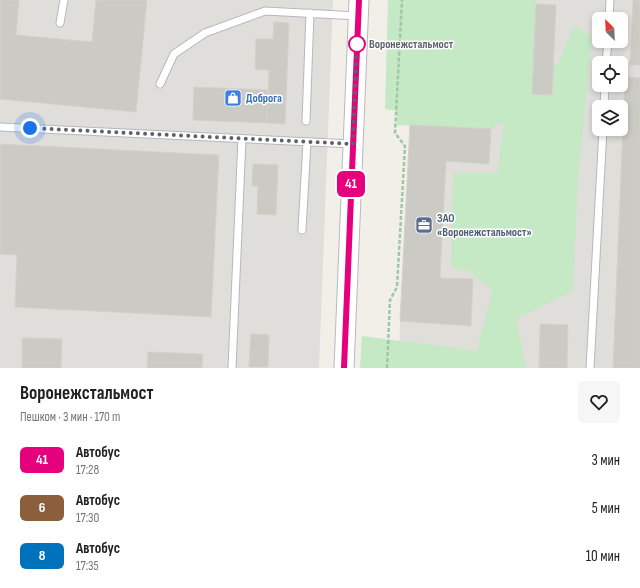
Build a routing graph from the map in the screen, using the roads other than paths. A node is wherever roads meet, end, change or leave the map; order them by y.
1 (64, 0) edge
2 (610, 0) edge
3 (358, 8) edge
4 (609, 12) edge
5 (310, 13) junction
6 (60, 23) dead end
7 (160, 84) dead end
8 (306, 121) dead end
9 (0, 127) edge
10 (603, 136) edge
11 (242, 139) junction
12 (307, 142) junction
13 (353, 144) junction
14 (302, 230) dead end
15 (232, 368) edge
16 (344, 368) edge
17 (590, 368) edge

1 - 6 lane
2 - 4 lane
3 - 5 lane
3 - 13 main road
5 - 7 lane
5 - 8 lane
9 - 11 lane
10 - 17 lane
11 - 12 lane
11 - 15 lane
12 - 13 lane
12 - 14 lane
13 - 16 main road

